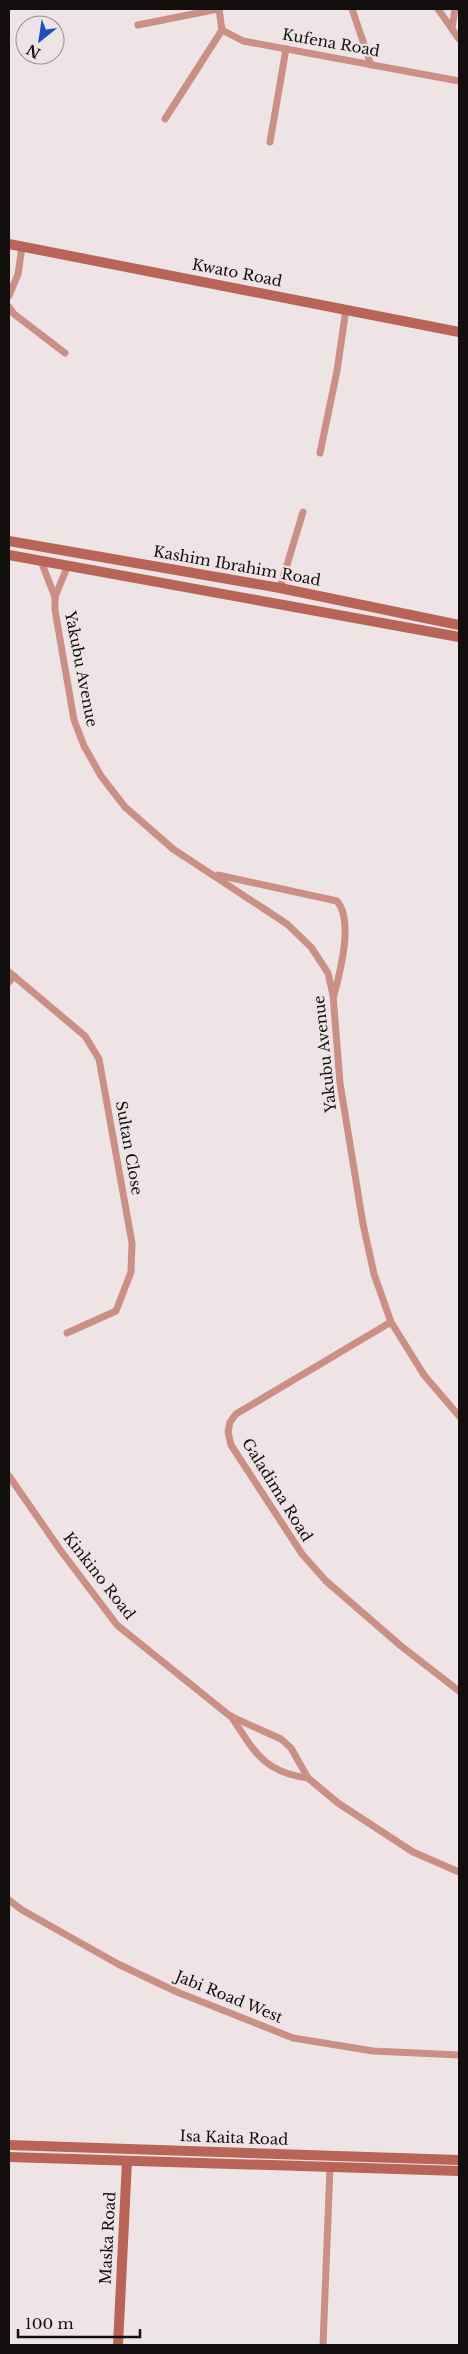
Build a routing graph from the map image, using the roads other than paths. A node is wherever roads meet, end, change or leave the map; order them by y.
1 (219, 9) edge
2 (352, 9) edge
3 (438, 9) edge
4 (455, 9) edge
5 (138, 25) dead end
6 (452, 28) junction
7 (222, 30) junction
8 (459, 39) edge
9 (286, 49) junction
10 (371, 65) junction
11 (459, 80) edge
12 (165, 119) dead end
13 (270, 142) dead end
14 (9, 244) edge
15 (22, 247) junction
16 (9, 296) edge
17 (9, 307) edge
18 (346, 309) junction
19 (459, 332) edge
20 (65, 353) dead end
21 (320, 453) dead end
22 (303, 512) dead end
23 (9, 541) edge
24 (9, 555) edge
25 (42, 561) junction
26 (68, 565) junction
27 (223, 578) junction
28 (280, 588) junction
29 (220, 592) junction
30 (56, 597) junction
31 (459, 625) edge
32 (459, 636) edge
33 (214, 874) junction
34 (10, 977) edge
35 (334, 995) junction
36 (391, 1322) junction
37 (67, 1333) dead end
38 (459, 1416) edge
39 (9, 1476) edge
40 (459, 1691) edge
41 (230, 1716) junction
42 (308, 1778) junction
43 (459, 1872) edge
44 (9, 1900) edge
45 (459, 2055) edge
46 (9, 2145) edge
47 (9, 2157) edge
48 (434, 2160) junction
49 (459, 2160) edge
50 (126, 2161) junction
51 (330, 2168) junction
52 (435, 2170) junction
53 (459, 2171) edge
54 (118, 2345) edge
55 (324, 2345) edge

1 - 5 street
1 - 7 street
2 - 10 street
3 - 6 street
4 - 6 street
6 - 8 street
7 - 9 street, Kufena Road
7 - 12 street
9 - 10 street, Kufena Road
9 - 13 street
10 - 11 street, Kufena Road
14 - 15 street, Kwato Road
15 - 16 street
15 - 18 street, Kwato Road
17 - 20 street
18 - 19 street, Kwato Road
18 - 21 street
22 - 28 street
23 - 27 street, Kashim Ibrahim Road
24 - 25 street, Kashim Ibrahim Road
25 - 26 street, Kashim Ibrahim Road
25 - 30 street, Yakubu Avenue
26 - 29 street, Kashim Ibrahim Road
26 - 30 street, Yakubu Avenue
27 - 28 street, Kashim Ibrahim Road
27 - 29 street
28 - 31 street, Kashim Ibrahim Road
29 - 32 street, Kashim Ibrahim Road
30 - 33 street, Yakubu Avenue
33 - 35 street, Yakubu Avenue
33 - 35 street
34 - 37 street, Sultan Close
35 - 36 street, Yakubu Avenue
36 - 38 street, Yakubu Avenue
36 - 40 street, Galadima Road
39 - 41 street, Kinkino Road
41 - 42 street, Kinkino Road
41 - 42 street, Kinkino Road
42 - 43 street, Kinkino Road
44 - 45 street, Jabi Road West
46 - 48 street, Isa Kaita Road
47 - 50 street, Isa Kaita Road
48 - 49 street, Isa Kaita Road
48 - 52 street
50 - 51 street, Isa Kaita Road
50 - 54 street, Maska Road
51 - 52 street, Isa Kaita Road
51 - 55 street
52 - 53 street, Isa Kaita Road

